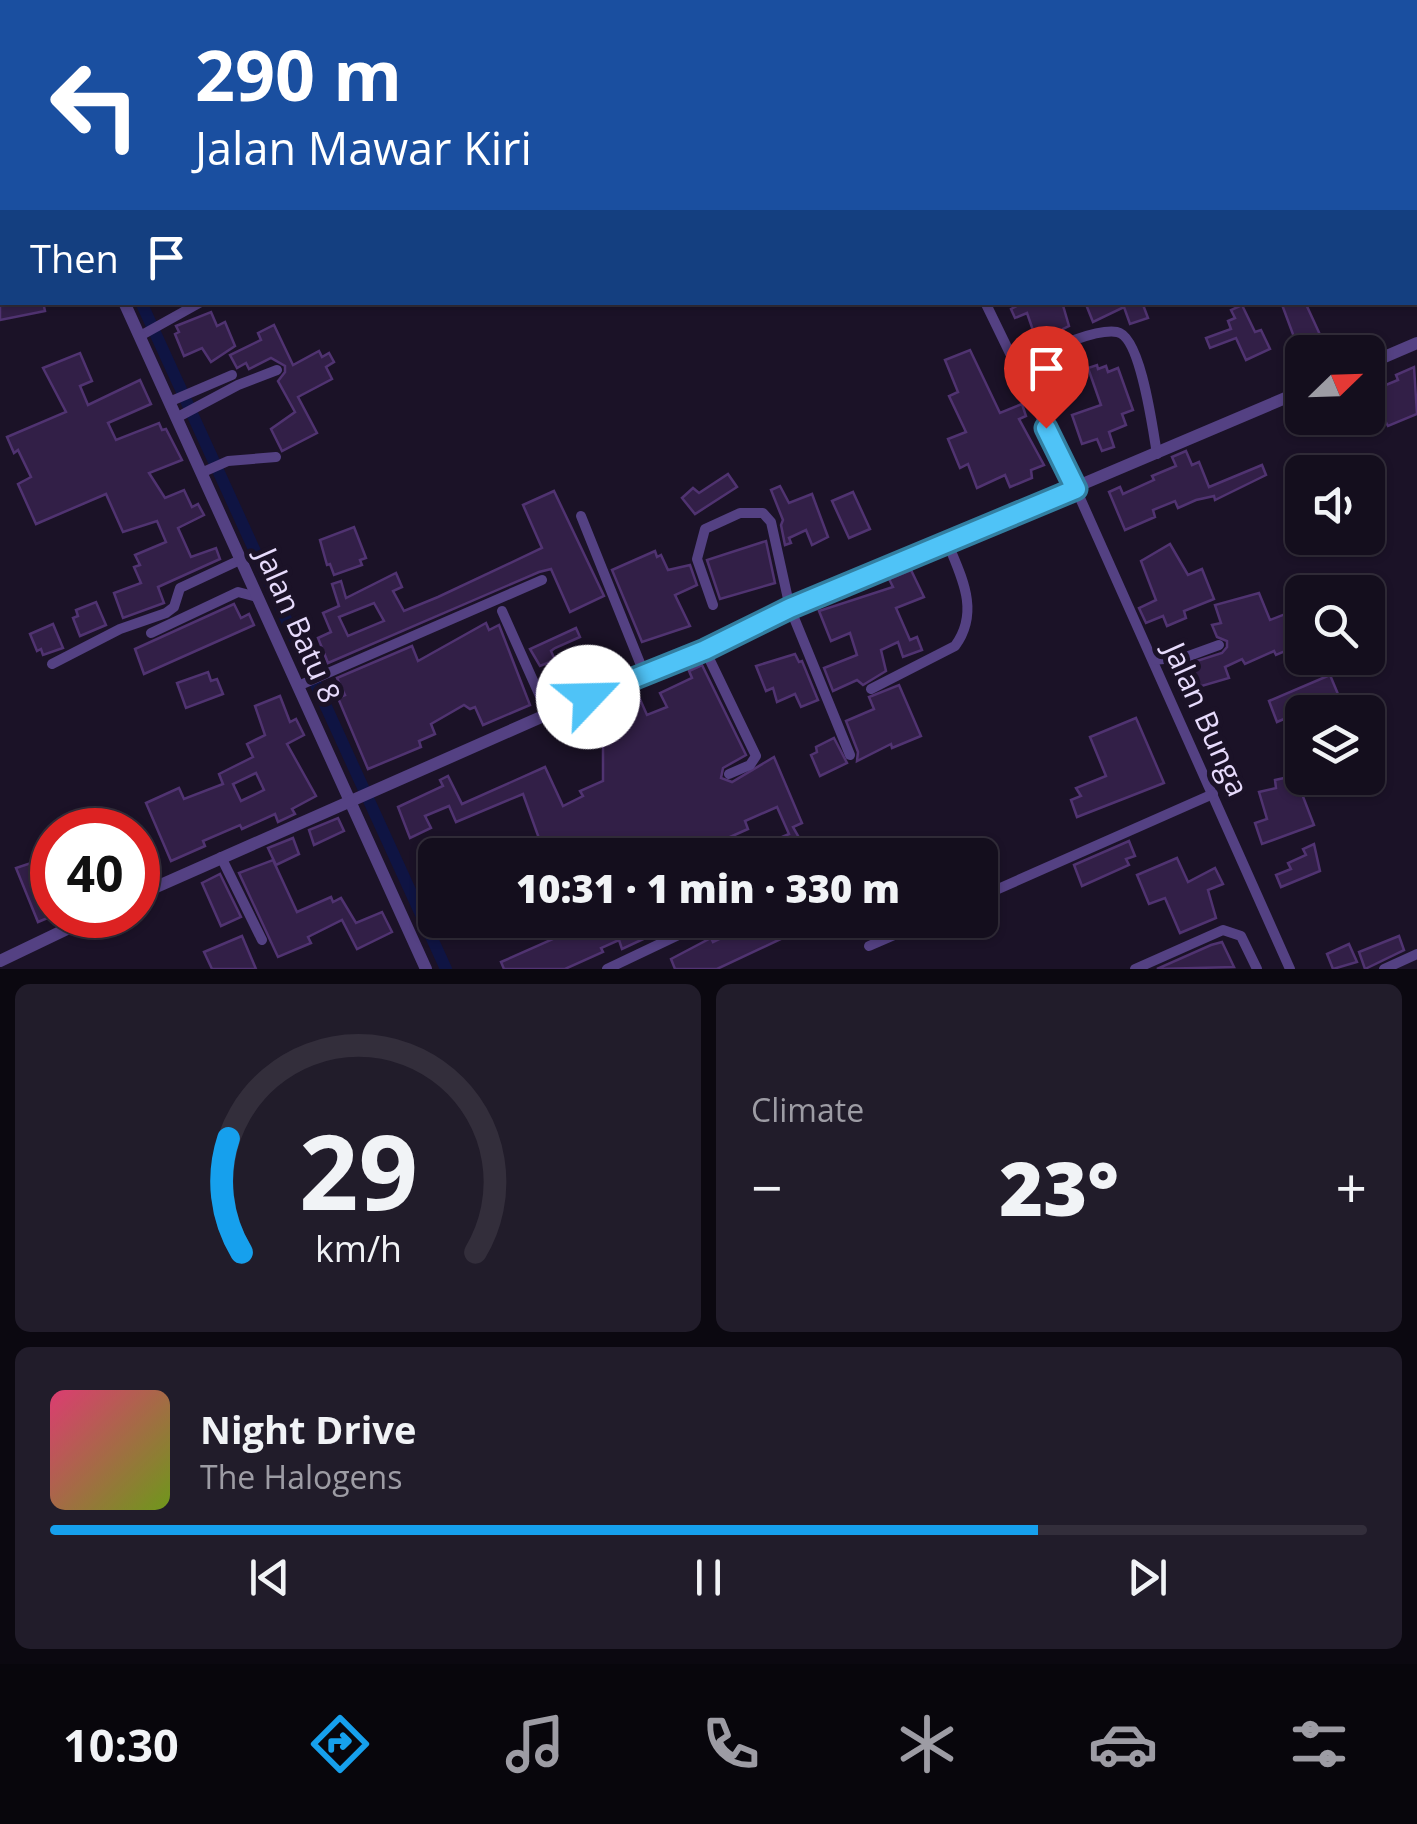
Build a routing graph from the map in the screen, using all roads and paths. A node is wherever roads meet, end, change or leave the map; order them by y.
1 (126, 305) edge
2 (196, 305) edge
3 (986, 305) edge
4 (143, 335) junction
5 (1417, 343) edge
6 (1385, 357) edge
7 (1014, 366) junction
8 (276, 370) dead end
9 (232, 375) junction
10 (178, 398) junction
11 (1285, 398) edge
12 (185, 412) junction
13 (1157, 454) junction
14 (276, 457) dead end
15 (206, 471) junction
16 (1076, 489) junction
17 (581, 516) dead end
18 (948, 544) junction
19 (242, 559) junction
20 (542, 580) dead end
21 (258, 597) junction
22 (713, 606) dead end
23 (790, 608) junction
24 (502, 611) dead end
25 (150, 633) dead end
26 (1219, 645) dead end
27 (705, 650) junction
28 (1152, 660) junction
29 (52, 664) dead end
30 (644, 673) junction
31 (298, 686) junction
32 (871, 688) dead end
33 (548, 714) junction
34 (850, 755) dead end
35 (729, 774) dead end
36 (1214, 794) junction
37 (355, 799) junction
38 (221, 857) junction
39 (160, 885) edge
40 (998, 890) edge
41 (48, 938) edge
42 (672, 938) edge
43 (887, 938) edge
44 (262, 940) dead end
45 (869, 946) dead end
46 (1417, 954) edge
47 (0, 961) edge
48 (426, 969) edge
49 (607, 969) edge
50 (1135, 969) edge
51 (1257, 969) edge
52 (1290, 969) edge
53 (1384, 969) edge

1 - 4 street, Jalan Batu 8
2 - 4 street
3 - 7 street, Jalan Bunga
4 - 10 street, Jalan Batu 8
5 - 6 street
7 - 13 street
7 - 16 street, Jalan Bunga
8 - 9 street
9 - 10 street
9 - 12 street
10 - 12 street, Jalan Batu 8
11 - 13 street
12 - 15 street, Jalan Batu 8
13 - 16 street
14 - 15 street
15 - 19 street, Jalan Batu 8
16 - 18 street
16 - 28 street, Jalan Bunga
17 - 30 street
18 - 23 street
18 - 32 street
19 - 21 street, Jalan Batu 8
19 - 29 street
20 - 31 street
21 - 25 street
21 - 31 street, Jalan Batu 8
22 - 23 street
23 - 27 street
23 - 34 street
24 - 33 street
26 - 28 street
27 - 30 street
27 - 35 street
28 - 36 street, Jalan Bunga
30 - 33 street
31 - 37 street, Jalan Batu 8
33 - 37 street
36 - 40 street
36 - 52 street, Jalan Bunga
37 - 38 street
37 - 48 street, Jalan Batu 8
38 - 39 street
38 - 44 street
41 - 47 street
42 - 49 street
43 - 45 street
46 - 53 street
50 - 51 street

